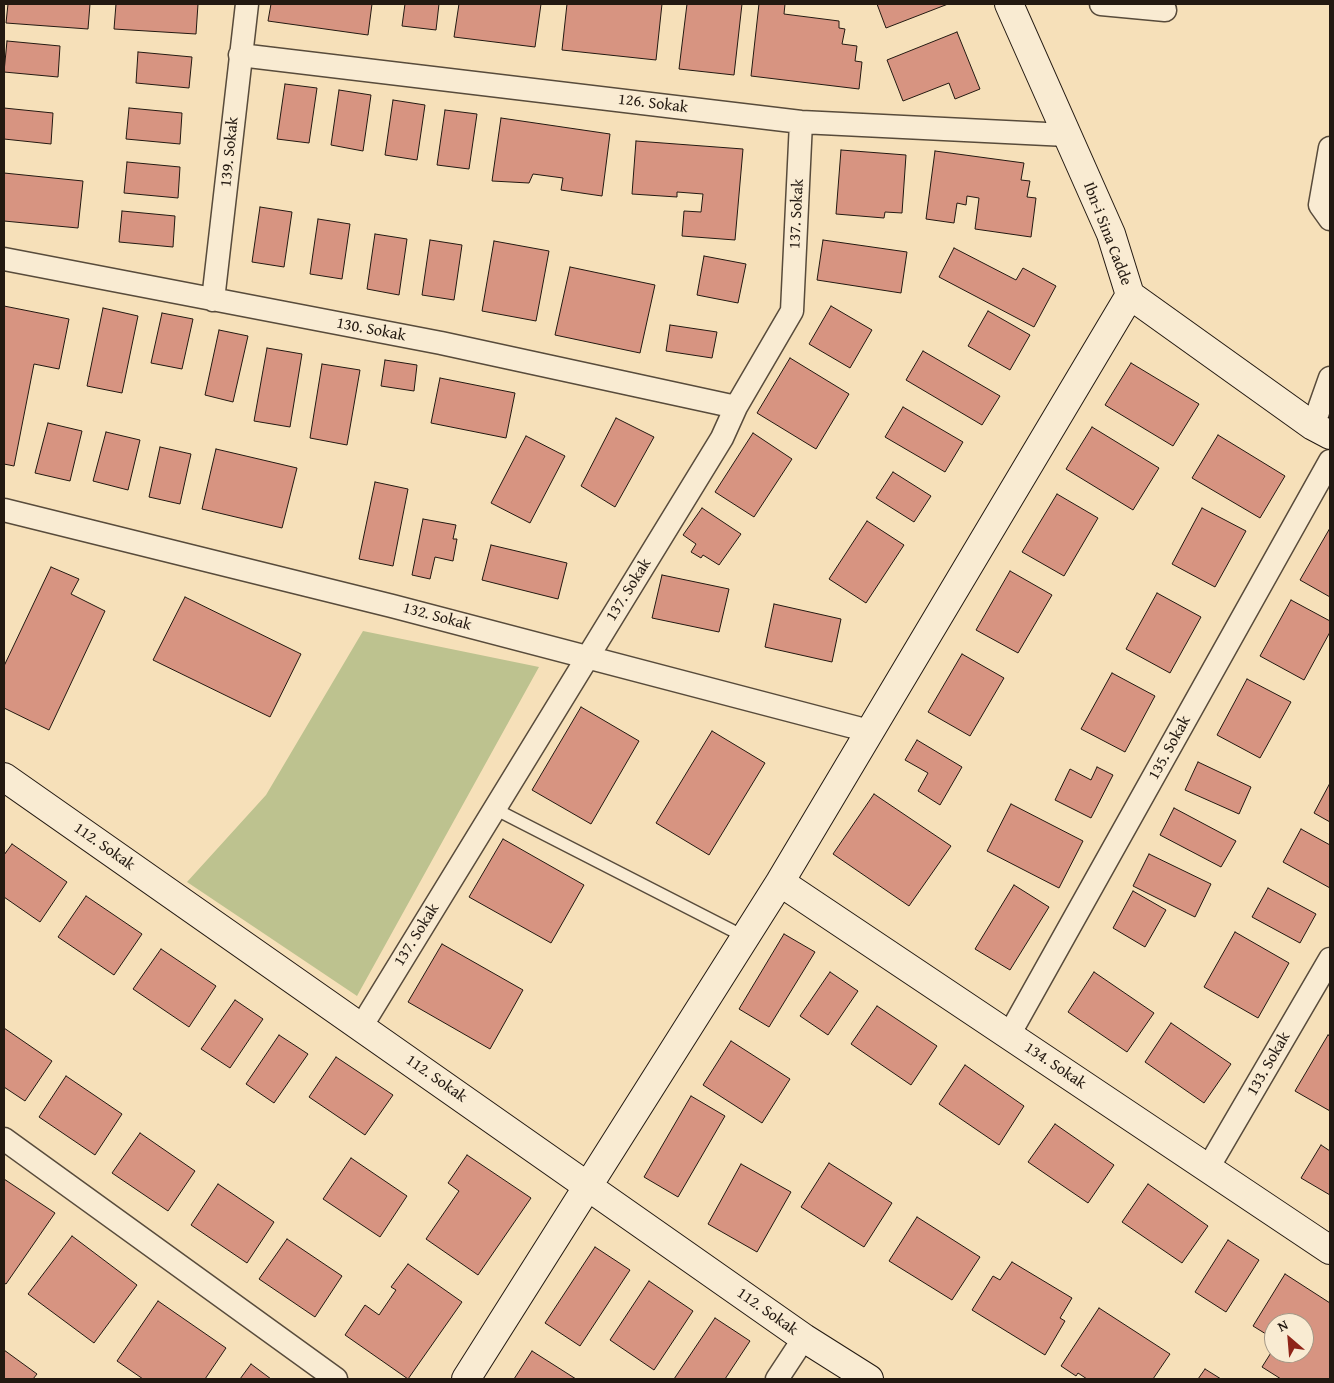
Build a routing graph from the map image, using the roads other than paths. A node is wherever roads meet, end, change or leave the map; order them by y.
1 (247, 4) edge
2 (1008, 4) edge
3 (1100, 4) edge
4 (1164, 10) dead end
5 (240, 55) junction
6 (801, 122) junction
7 (1067, 135) junction
8 (1330, 148) edge
9 (1330, 219) edge
10 (4, 259) edge
11 (1130, 295) junction
12 (213, 300) junction
13 (1330, 378) edge
14 (736, 407) junction
15 (1321, 430) edge
16 (1330, 461) edge
17 (4, 510) edge
18 (588, 657) junction
19 (869, 731) junction
20 (4, 777) edge
21 (495, 809) junction
22 (780, 882) junction
23 (745, 937) junction
24 (1330, 959) edge
25 (361, 1027) junction
26 (1009, 1035) junction
27 (4, 1138) edge
28 (1208, 1168) junction
29 (588, 1186) junction
30 (1330, 1250) edge
31 (804, 1338) junction
32 (336, 1379) edge
33 (466, 1379) edge
34 (777, 1379) edge
35 (869, 1379) edge

1 - 5 street, 139. Sokak
2 - 7 street, Ibn-i Sina Cadde
3 - 4 street
5 - 6 street, 126. Sokak
5 - 12 street, 139. Sokak
6 - 7 street, 126. Sokak
6 - 14 street, 137. Sokak
7 - 11 street, Ibn-i Sina Cadde
8 - 9 street
10 - 12 street, 130. Sokak
11 - 15 street, Ibn-i Sina Cadde
11 - 19 street
12 - 14 street, 130. Sokak
13 - 15 street
14 - 18 street, 137. Sokak
16 - 26 street, 135. Sokak
17 - 18 street, 132. Sokak
18 - 19 street, 132. Sokak
18 - 21 street, 137. Sokak
19 - 22 street
20 - 25 street, 112. Sokak
21 - 23 lane
21 - 25 street, 137. Sokak
22 - 23 street
22 - 26 street, 134. Sokak
23 - 29 street
24 - 28 street, 133. Sokak
25 - 29 street, 112. Sokak
26 - 28 street, 134. Sokak
27 - 32 street
28 - 30 street, 134. Sokak
29 - 31 street, 112. Sokak
29 - 33 street
31 - 34 street
31 - 35 street, 112. Sokak

